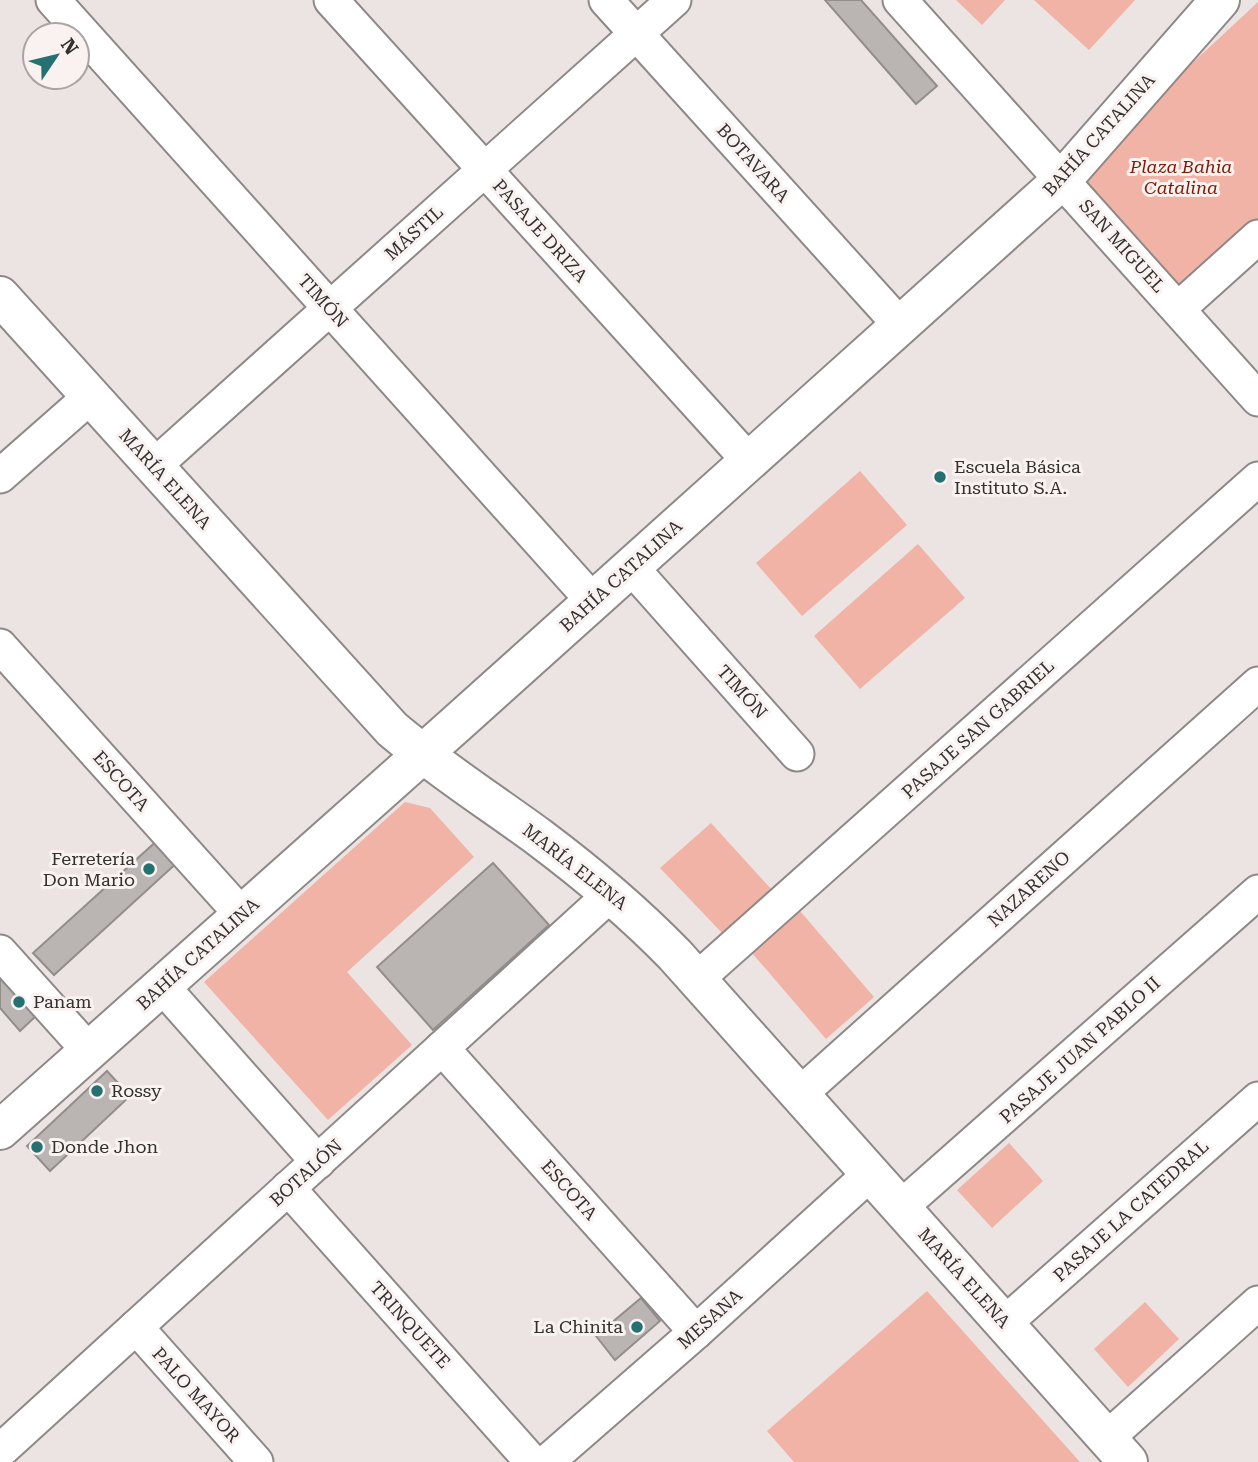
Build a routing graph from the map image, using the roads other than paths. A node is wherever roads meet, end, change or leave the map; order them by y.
1 (53, 0) edge
2 (331, 0) edge
3 (606, 0) edge
4 (674, 0) edge
5 (900, 0) edge
6 (1220, 0) edge
7 (637, 34) junction
8 (485, 170) junction
9 (1062, 180) junction
10 (1258, 237) edge
11 (0, 296) edge
12 (330, 309) junction
13 (1178, 309) junction
14 (900, 325) junction
15 (91, 396) junction
16 (1258, 399) edge
17 (749, 461) junction
18 (154, 466) junction
19 (0, 476) edge
20 (1258, 479) edge
21 (631, 567) junction
22 (593, 601) junction
23 (0, 646) edge
24 (1258, 684) edge
25 (422, 754) junction
26 (797, 754) dead end
27 (1258, 892) edge
28 (611, 894) junction
29 (242, 915) junction
30 (0, 952) edge
31 (697, 979) junction
32 (162, 986) junction
33 (442, 1048) junction
34 (89, 1051) junction
35 (800, 1094) junction
36 (1258, 1099) edge
37 (0, 1130) edge
38 (318, 1162) junction
39 (871, 1173) junction
40 (288, 1188) junction
41 (901, 1207) junction
42 (1258, 1303) edge
43 (1005, 1323) junction
44 (136, 1327) junction
45 (696, 1332) junction
46 (1117, 1450) edge
47 (0, 1451) edge
48 (256, 1462) edge
49 (532, 1462) edge
50 (547, 1462) edge

1 - 12 street, TIMÓN
2 - 8 street, PASAJE DRIZA
3 - 7 street, BOTAVARA
4 - 7 street, MÁSTIL
5 - 9 street, SAN MIGUEL
6 - 9 street, BAHÍA CATALINA
7 - 8 street, MÁSTIL
7 - 14 street, BOTAVARA
8 - 12 street, MÁSTIL
8 - 17 street, PASAJE DRIZA
9 - 13 street, SAN MIGUEL
9 - 14 street, BAHÍA CATALINA
10 - 13 street
11 - 15 street, MARÍA ELENA
12 - 18 street, MÁSTIL
12 - 22 street, TIMÓN
13 - 16 street, SAN MIGUEL
14 - 17 street, BAHÍA CATALINA
15 - 18 street, MARÍA ELENA
15 - 19 street
17 - 21 street, BAHÍA CATALINA
18 - 25 street, MARÍA ELENA
20 - 31 street, PASAJE SAN GABRIEL
21 - 22 street, BAHÍA CATALINA
21 - 26 street, TIMÓN
22 - 25 street, BAHÍA CATALINA
23 - 29 street, ESCOTA
24 - 35 street, NAZARENO
25 - 28 street, MARÍA ELENA
25 - 29 street, BAHÍA CATALINA
27 - 41 street, PASAJE JUAN PABLO II
28 - 31 street, MARÍA ELENA
28 - 33 street, BOTALÓN
29 - 32 street, BAHÍA CATALINA
30 - 34 street
31 - 35 street, MARÍA ELENA
32 - 34 street, BAHÍA CATALINA
32 - 38 street
33 - 38 street, BOTALÓN
33 - 45 street, ESCOTA
34 - 37 street, BAHÍA CATALINA
35 - 39 street, MARÍA ELENA
36 - 43 street, PASAJE LA CATEDRAL
38 - 40 street, BOTALÓN
39 - 41 street, MARÍA ELENA
39 - 45 street, MESANA
40 - 44 street, BOTALÓN
40 - 49 street, TRINQUETE
41 - 43 street, MARÍA ELENA
42 - 46 street
43 - 46 street, MARÍA ELENA
44 - 47 street, BOTALÓN
44 - 48 street, PALO MAYOR
45 - 50 street, MESANA

